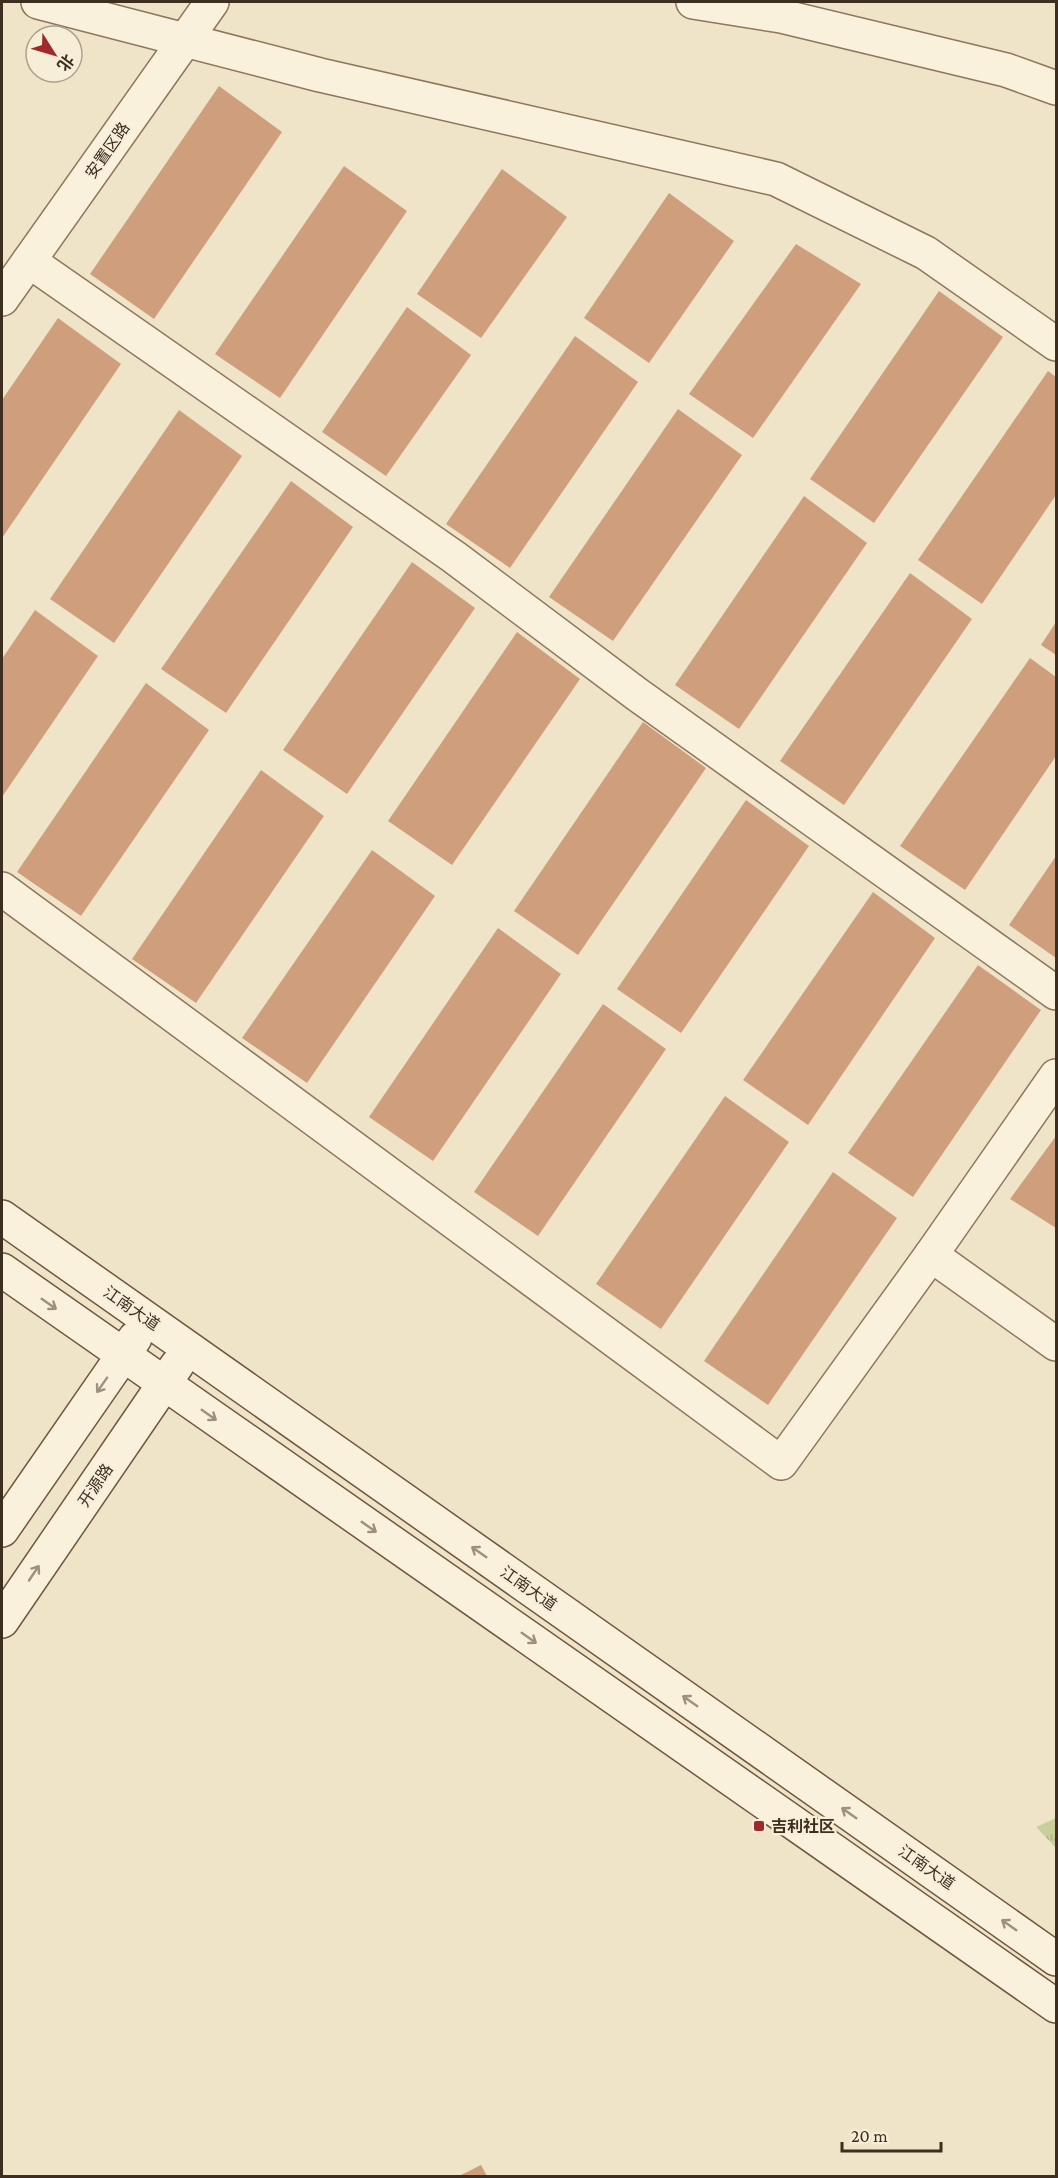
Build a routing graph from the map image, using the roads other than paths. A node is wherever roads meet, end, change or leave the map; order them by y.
1 (38, 2) edge
2 (187, 2) edge
3 (212, 2) edge
4 (693, 2) edge
5 (175, 37) junction
6 (1056, 88) edge
7 (15, 263) edge
8 (2, 299) edge
9 (1056, 344) edge
10 (2, 889) edge
11 (1056, 993) edge
12 (1056, 1076) edge
13 (2, 1217) edge
14 (931, 1255) junction
15 (2, 1270) edge
16 (148, 1320) junction
17 (1056, 1344) edge
18 (188, 1348) junction
19 (123, 1355) junction
20 (164, 1384) junction
21 (2, 1530) edge
22 (2, 1621) edge
23 (1056, 1959) edge
24 (1056, 2006) edge

1 - 5 street
2 - 5 street, 安置区路
3 - 5 street, 安置区路
4 - 6 street
5 - 7 street, 安置区路
5 - 9 street
7 - 8 street, 安置区路
7 - 11 street
10 - 14 street
12 - 14 street
13 - 16 street, 江南大道
14 - 17 street
15 -> 19 street
16 - 18 street, 江南大道
16 - 19 street
18 - 20 street, 开源路
23 -> 18 street, 江南大道
19 - 20 street
19 -> 21 street
22 -> 20 street, 开源路
20 -> 24 street

